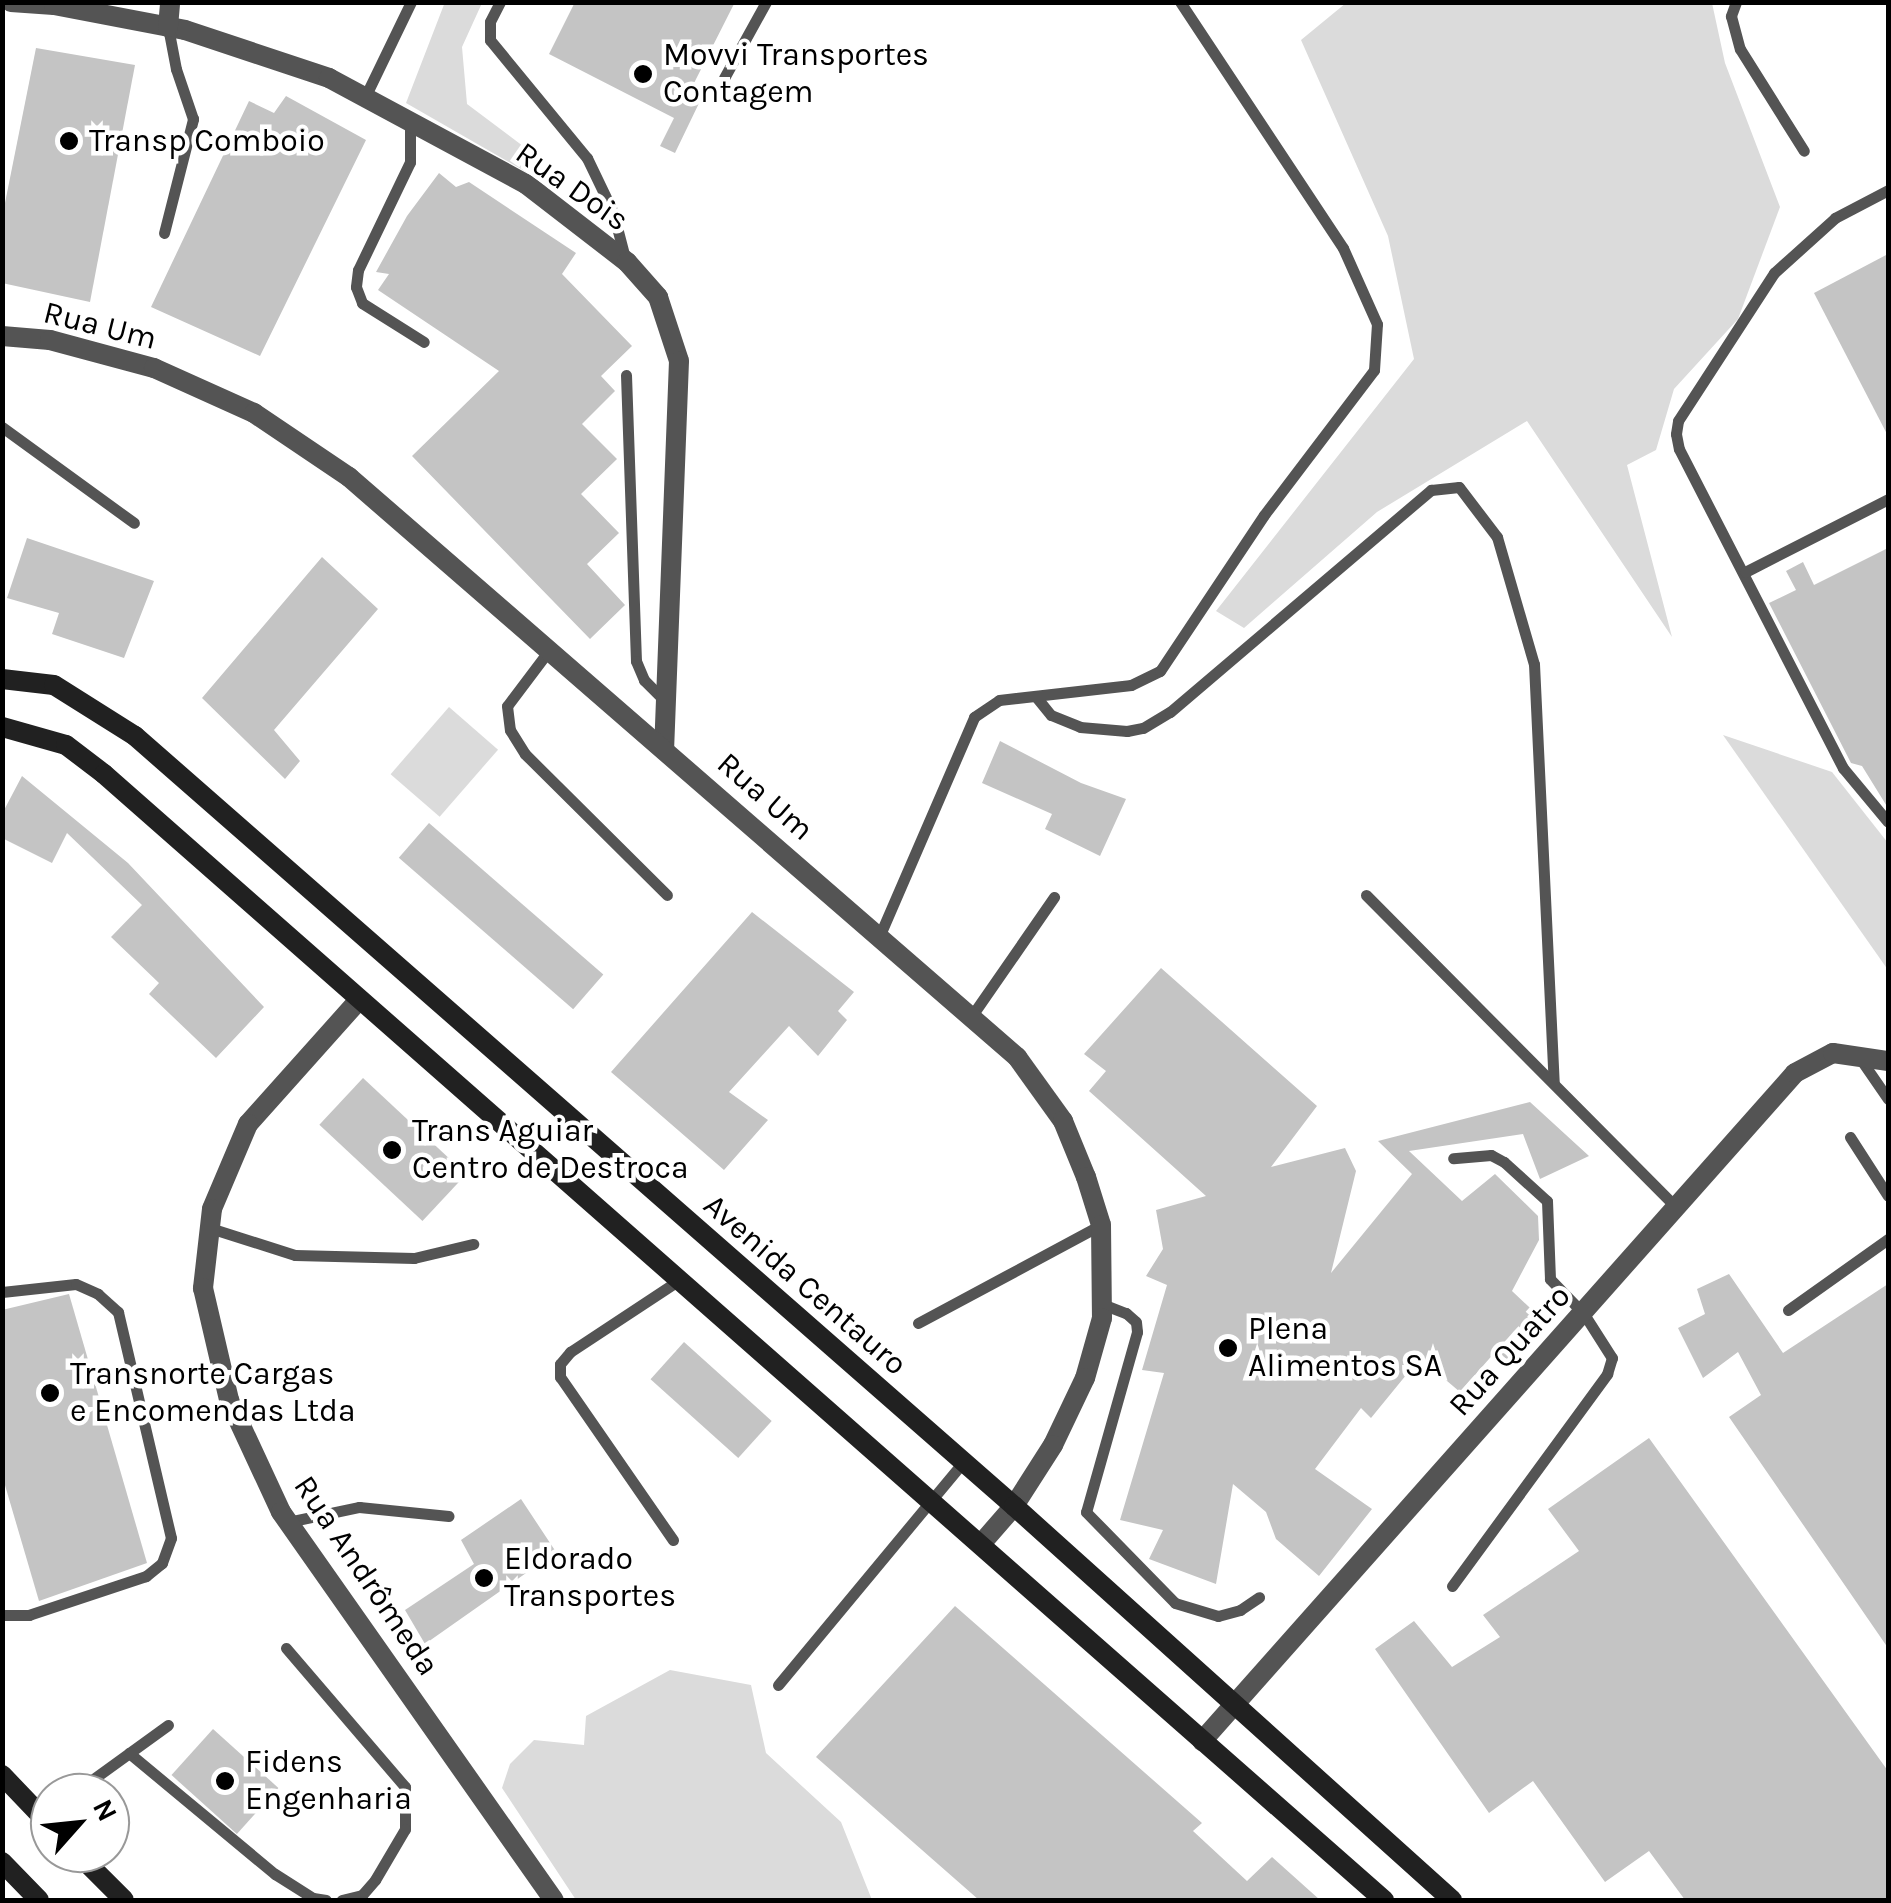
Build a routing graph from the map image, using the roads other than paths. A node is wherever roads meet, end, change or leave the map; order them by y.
1 (11, 2) edge
2 (170, 2) edge
3 (411, 2) edge
4 (500, 2) edge
5 (766, 2) edge
6 (1180, 2) edge
7 (1736, 2) edge
8 (168, 26) junction
9 (724, 78) dead end
10 (364, 97) junction
11 (410, 122) junction
12 (1804, 151) dead end
13 (1888, 190) edge
14 (164, 233) dead end
15 (626, 262) junction
16 (2, 336) edge
17 (424, 342) dead end
18 (626, 375) dead end
19 (2, 427) edge
20 (1888, 499) edge
21 (134, 523) dead end
22 (1744, 572) junction
23 (550, 649) junction
24 (2, 679) edge
25 (1037, 698) junction
26 (666, 702) junction
27 (2, 728) edge
28 (664, 749) junction
29 (1888, 822) edge
30 (1366, 894) dead end
31 (667, 895) dead end
32 (1054, 897) dead end
33 (879, 936) junction
34 (358, 1001) junction
35 (971, 1018) junction
36 (1859, 1057) junction
37 (1888, 1061) edge
38 (1554, 1084) junction
39 (1888, 1099) edge
40 (1850, 1137) dead end
41 (1454, 1158) dead end
42 (1888, 1196) edge
43 (1677, 1208) junction
44 (1101, 1225) junction
45 (210, 1228) junction
46 (1888, 1240) edge
47 (473, 1244) dead end
48 (679, 1280) junction
49 (2, 1292) edge
50 (1102, 1304) junction
51 (1788, 1310) dead end
52 (1584, 1314) junction
53 (918, 1323) dead end
54 (962, 1463) junction
55 (933, 1501) junction
56 (1014, 1506) junction
57 (449, 1516) dead end
58 (288, 1522) junction
59 (673, 1540) dead end
60 (981, 1544) junction
61 (1452, 1586) dead end
62 (1258, 1597) dead end
63 (2, 1615) edge
64 (286, 1648) dead end
65 (778, 1685) dead end
66 (1235, 1705) junction
67 (168, 1725) dead end
68 (1202, 1742) junction
69 (129, 1753) junction
70 (102, 1773) edge
71 (2, 1775) edge
72 (30, 1802) edge
73 (2, 1862) edge
74 (97, 1873) edge
75 (39, 1900) edge
76 (124, 1900) edge
77 (326, 1900) edge
78 (342, 1900) edge
79 (554, 1900) edge
80 (1384, 1900) edge
81 (1452, 1900) edge

1 - 8 street, Rua Dois
2 - 8 street
3 - 10 lane
4 - 15 lane
5 - 9 lane
6 - 25 lane
7 - 12 lane
8 - 10 street, Rua Dois
8 - 14 lane
10 - 11 street, Rua Dois
11 - 15 street, Rua Dois
11 - 17 lane
13 - 22 lane
15 - 26 street, Rua Dois
16 - 23 street, Rua Um
18 - 26 lane
19 - 21 lane
20 - 22 lane
22 - 29 lane
23 - 28 street, Rua Um
23 - 31 lane
24 - 54 street, Avenida Centauro
25 - 33 lane
25 - 38 lane
26 - 28 street, Rua Dois
27 - 34 street
28 - 33 street, Rua Um
30 - 38 lane
32 - 35 lane
33 - 35 street, Rua Um
34 - 45 street, Rua Andrômeda
34 - 48 street
35 - 44 street, Rua Um
36 - 37 street, Rua Quatro
36 - 39 lane
36 - 43 street, Rua Quatro
38 - 43 lane
40 - 42 lane
41 - 52 lane
43 - 52 street, Rua Quatro
44 - 50 street, Rua Um
44 - 53 lane
45 - 47 lane
45 - 58 street, Rua Andrômeda
46 - 51 lane
48 - 55 street
48 - 59 lane
49 - 63 lane
50 - 56 street, Rua Um
50 - 62 lane
52 - 61 lane
52 - 66 street, Rua Quatro
54 - 55 lane
54 - 56 street, Avenida Centauro
55 - 60 street
55 - 65 lane
56 - 60 street, Rua Um
56 - 66 street, Avenida Centauro
57 - 58 lane
58 - 79 street, Rua Andrômeda
60 - 68 street
64 - 78 lane
66 - 68 street, Rua Quatro
66 - 81 street, Avenida Centauro
67 - 69 lane
68 - 80 street
69 - 70 lane
69 - 77 lane
71 - 72 street
73 - 75 street
74 - 76 street

